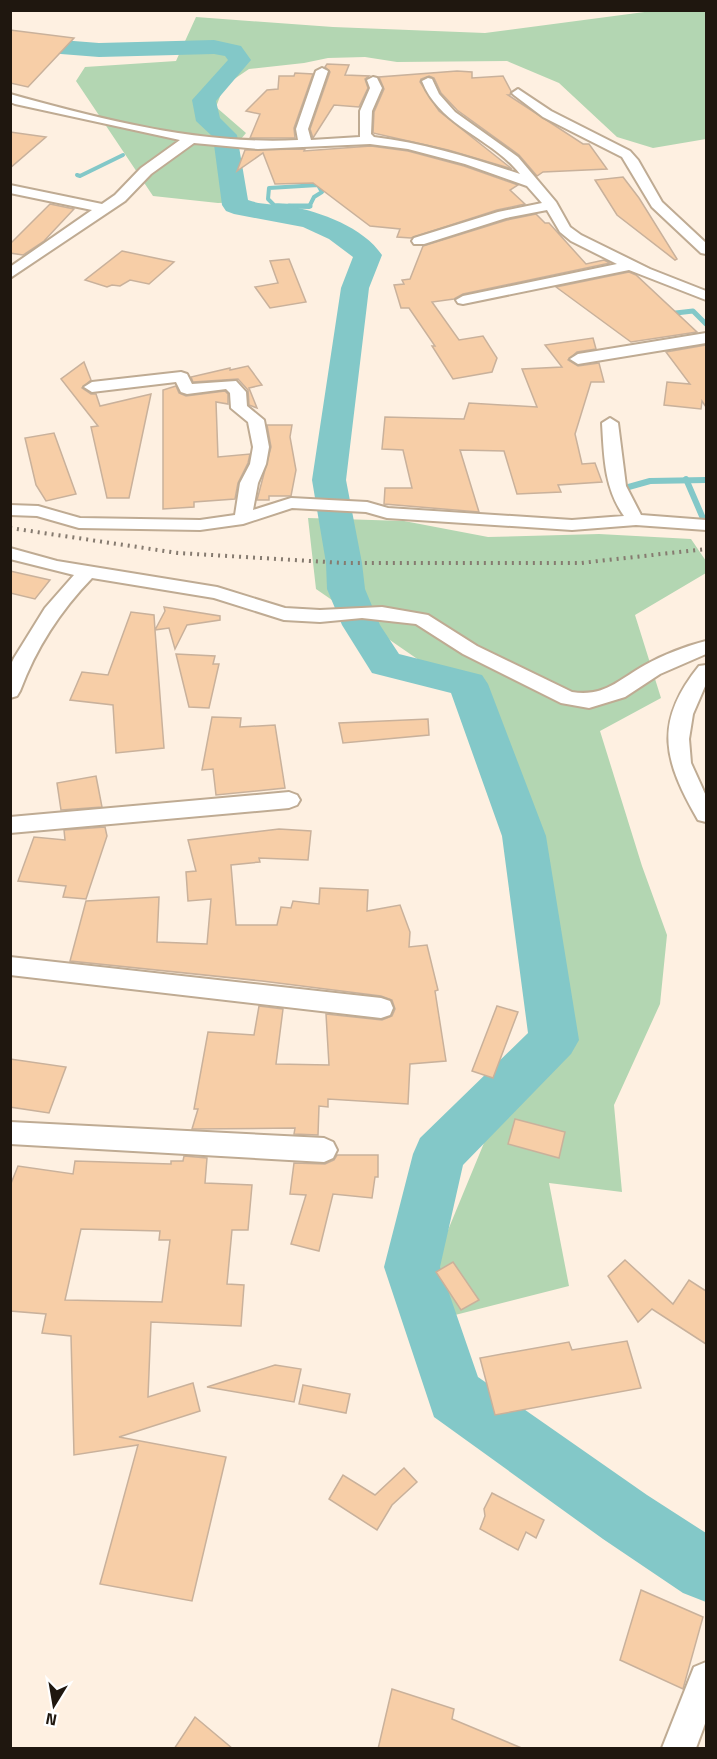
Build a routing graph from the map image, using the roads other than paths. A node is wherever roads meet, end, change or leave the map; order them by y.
1 (322, 71) dead end
2 (373, 80) dead end
3 (428, 81) dead end
4 (518, 93) dead end
5 (14, 101) edge
6 (192, 138) junction
7 (370, 140) junction
8 (305, 142) junction
9 (532, 183) junction
10 (10, 189) edge
11 (551, 205) junction
12 (103, 208) junction
13 (419, 241) dead end
14 (706, 250) edge
15 (16, 265) edge
16 (631, 265) junction
17 (10, 274) edge
18 (706, 296) edge
19 (462, 300) dead end
20 (706, 338) edge
21 (578, 359) dead end
22 (92, 387) dead end
23 (610, 423) dead end
24 (10, 510) edge
25 (243, 519) junction
26 (636, 520) junction
27 (706, 525) edge
28 (10, 553) edge
29 (87, 572) junction
30 (706, 647) edge
31 (706, 671) edge
32 (10, 691) edge
33 (289, 800) dead end
34 (706, 814) edge
35 (10, 825) edge
36 (10, 966) edge
37 (381, 1008) dead end
38 (10, 1133) edge
39 (324, 1150) dead end
40 (706, 1678) edge
41 (679, 1749) edge

1 - 8 street
2 - 7 street
3 - 9 street
4 - 14 street
5 - 6 street
6 - 8 street
6 - 12 street
7 - 8 street
7 - 9 street
9 - 11 street
10 - 12 street
11 - 13 street
11 - 16 street
12 - 15 street
15 - 17 street
16 - 18 street
16 - 19 street
20 - 21 street
22 - 25 street
23 - 26 street
24 - 25 street
25 - 26 street
26 - 27 street
28 - 29 street
29 - 30 street
29 - 32 street
31 - 34 street
33 - 35 street
36 - 37 street
38 - 39 street
40 - 41 street

